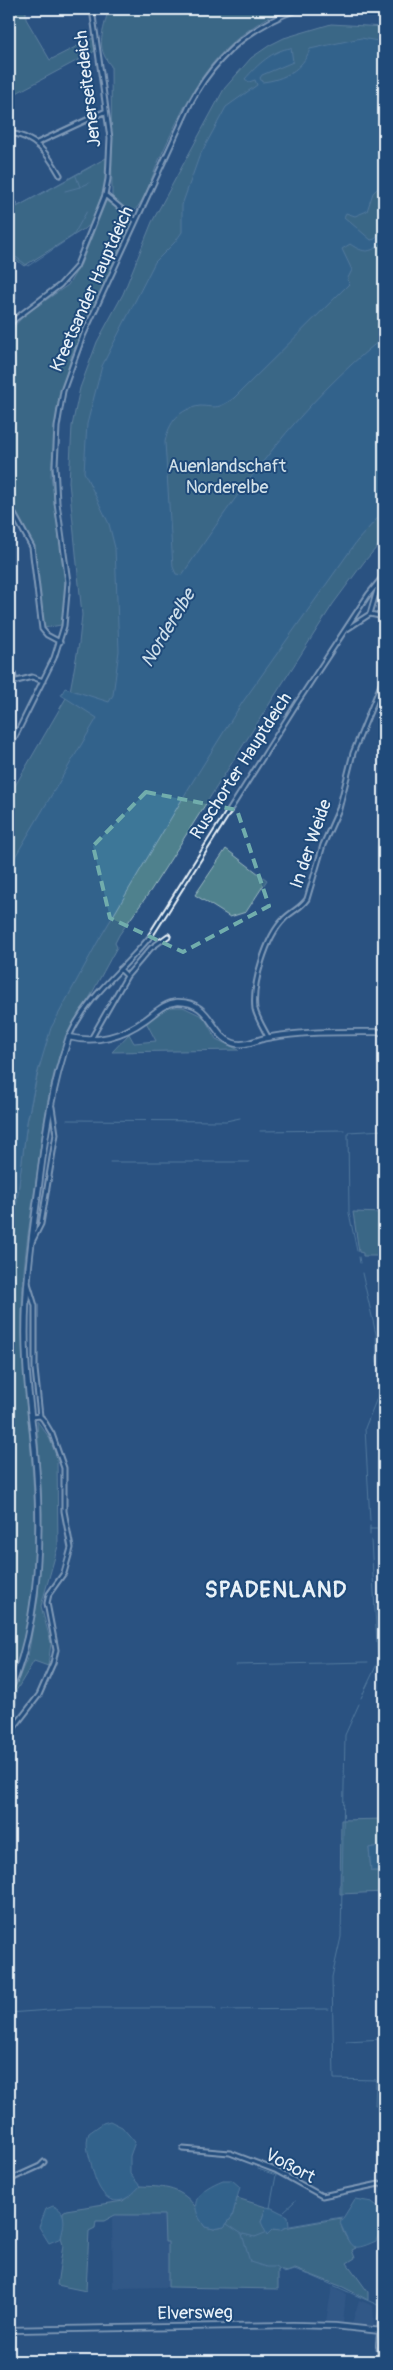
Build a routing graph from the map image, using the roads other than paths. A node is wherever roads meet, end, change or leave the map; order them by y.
1 (92, 9) edge
2 (299, 9) edge
3 (106, 111) junction
4 (9, 133) edge
5 (37, 143) junction
6 (60, 175) dead end
7 (9, 193) edge
8 (105, 195) junction
9 (14, 204) dead end
10 (136, 221) junction
11 (9, 326) edge
12 (9, 505) edge
13 (384, 575) edge
14 (380, 581) junction
15 (370, 614) junction
16 (384, 617) edge
17 (345, 630) junction
18 (60, 642) junction
19 (9, 656) edge
20 (384, 677) edge
21 (16, 681) junction
22 (43, 681) junction
23 (9, 683) edge
24 (9, 749) edge
25 (168, 936) dead end
26 (120, 969) junction
27 (127, 976) junction
28 (384, 1032) edge
29 (69, 1038) junction
30 (268, 1038) junction
31 (90, 1039) junction
32 (51, 1102) junction
33 (31, 1242) junction
34 (27, 1279) junction
35 (40, 1416) junction
36 (31, 1417) junction
37 (9, 1693) edge
38 (9, 1734) edge
39 (183, 2149) dead end
40 (44, 2162) dead end
41 (9, 2180) edge
42 (384, 2183) edge
43 (384, 2286) edge
44 (9, 2330) edge
45 (382, 2331) edge
46 (382, 2361) edge

1 - 3 street, Jenerseitedeich
2 - 10 street, Kreetsander Hauptdeich
3 - 5 street
3 - 8 street, Jenerseitedeich
4 - 5 street
5 - 6 street
7 - 9 street
8 - 10 street
8 - 11 street, Jenerseitedeich
10 - 18 street, Kreetsander Hauptdeich
12 - 18 street
13 - 14 street, Ruschorter Hauptdeich
14 - 15 street
14 - 17 street, Ruschorter Hauptdeich
15 - 16 street
15 - 17 street
17 - 26 street, Ruschorter Hauptdeich
18 - 22 street, Kreetsander Hauptdeich
19 - 21 street
20 - 30 street, In der Weide
21 - 22 street
21 - 23 street
22 - 24 street, Kreetsander Hauptdeich
25 - 27 street
26 - 27 street
26 - 29 street, Ruschorter Hauptdeich
27 - 31 street
28 - 30 street
29 - 31 street
29 - 32 street
30 - 31 street
32 - 33 street
32 - 33 street
33 - 34 street
34 - 35 street
34 - 36 street
35 - 36 street
35 - 38 street
36 - 37 street
39 - 42 street, Voßort
40 - 41 street
43 - 45 street
44 - 45 street, Elversweg
45 - 46 street

